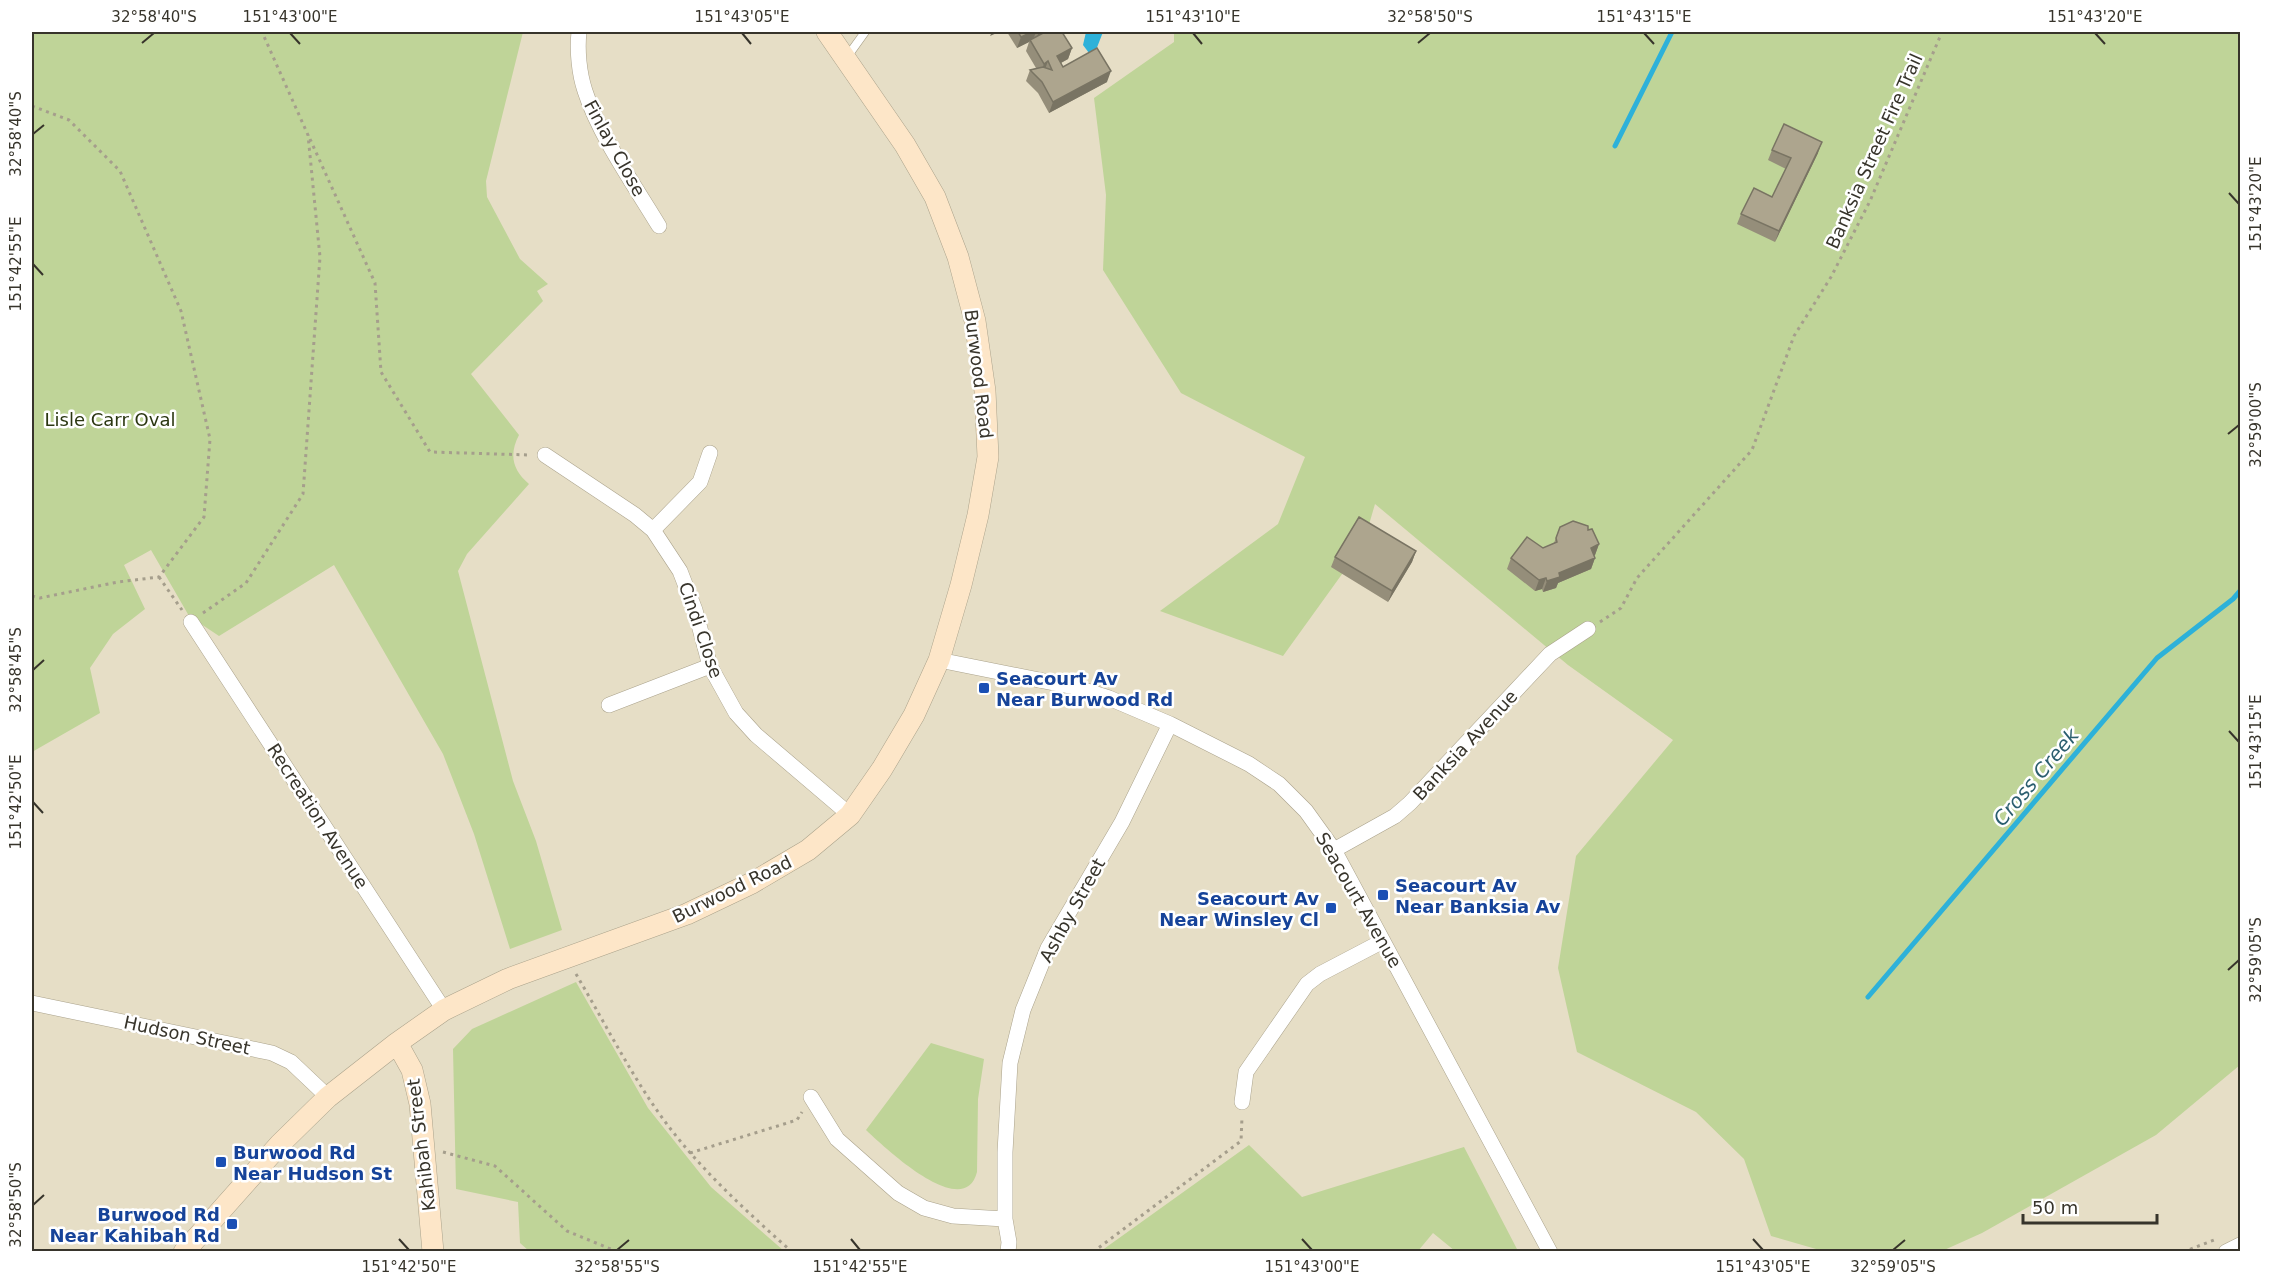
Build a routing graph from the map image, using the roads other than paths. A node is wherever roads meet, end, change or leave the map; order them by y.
1 (579, 32) edge
2 (827, 32) edge
3 (865, 32) edge
4 (846, 59) junction
5 (658, 226) dead end
6 (710, 453) dead end
7 (545, 455) road end
8 (653, 530) junction
9 (191, 622) road end
10 (1588, 629) road end
11 (939, 660) junction
12 (710, 666) junction
13 (609, 705) dead end
14 (1170, 724) junction
15 (850, 815) junction
16 (1334, 850) junction
17 (1383, 941) junction
18 (32, 1003) edge
19 (444, 1010) junction
20 (397, 1043) junction
21 (328, 1097) junction
22 (811, 1097) road end
23 (1242, 1102) road end
24 (1005, 1219) junction
25 (2224, 1244) edge
26 (2241, 1245) edge
27 (184, 1251) edge
28 (433, 1251) edge
29 (1008, 1251) edge
30 (1550, 1251) edge

1 - 5 street, Finlay Close
2 - 4 main road, Burwood Road
3 - 4 lane
4 - 11 main road, Burwood Road
6 - 8 street
7 - 8 street, Cindi Close
8 - 12 street, Cindi Close
9 - 19 street, Recreation Avenue
10 - 16 street, Banksia Avenue
11 - 14 street, Seacourt Avenue
11 - 15 main road, Burwood Road
12 - 13 street
12 - 15 street, Cindi Close
14 - 16 street, Seacourt Avenue
14 - 24 street, Ashby Street
15 - 19 main road, Burwood Road
16 - 17 street, Seacourt Avenue
17 - 23 street
17 - 30 street, Seacourt Avenue
18 - 21 street, Hudson Street
19 - 20 main road, Burwood Road
20 - 21 main road, Burwood Road
20 - 28 main road, Kahibah Street
21 - 27 main road, Burwood Road
22 - 24 street
24 - 29 street, Ashby Street
25 - 26 street

